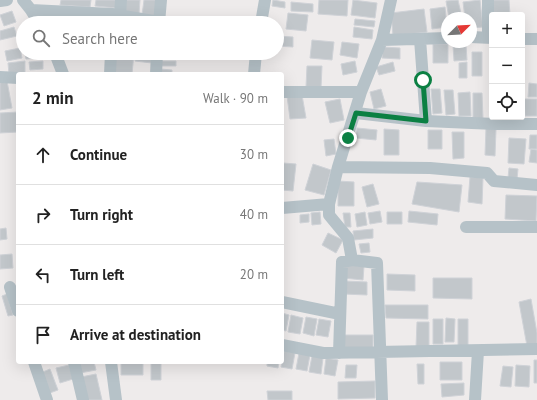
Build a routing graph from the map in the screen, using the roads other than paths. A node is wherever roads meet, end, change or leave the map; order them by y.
1 (7, 0) edge
2 (23, 0) edge
3 (121, 0) edge
4 (161, 0) edge
5 (265, 0) edge
6 (392, 0) edge
7 (488, 0) edge
8 (0, 2) edge
9 (31, 10) junction
10 (35, 16) edge
11 (103, 16) edge
12 (115, 16) edge
13 (160, 16) edge
14 (262, 16) edge
15 (489, 18) edge
16 (477, 37) edge
17 (489, 37) edge
18 (441, 38) edge
19 (420, 39) junction
20 (525, 39) edge
21 (537, 39) edge
22 (382, 40) junction
23 (58, 60) edge
24 (111, 60) edge
25 (157, 60) edge
26 (255, 60) edge
27 (62, 72) edge
28 (110, 72) edge
29 (156, 72) edge
30 (254, 72) edge
31 (0, 77) edge
32 (16, 78) edge
33 (284, 92) edge
34 (361, 92) junction
35 (356, 113) junction
36 (426, 121) junction
37 (495, 121) edge
38 (537, 124) edge
39 (338, 167) junction
40 (537, 185) edge
41 (329, 204) junction
42 (284, 208) edge
43 (466, 227) dead end
44 (537, 228) edge
45 (352, 260) junction
46 (10, 288) edge
47 (284, 302) edge
48 (16, 305) edge
49 (340, 314) junction
50 (284, 344) edge
51 (537, 349) edge
52 (478, 351) junction
53 (379, 353) junction
54 (339, 354) junction
55 (35, 364) edge
56 (74, 364) edge
57 (111, 364) edge
58 (47, 400) edge
59 (83, 400) edge
60 (116, 400) edge
61 (382, 400) edge
62 (475, 400) edge

1 - 8 street
2 - 9 street
3 - 12 street
4 - 13 street
5 - 14 street
6 - 22 street
7 - 15 street
9 - 10 street
9 - 11 street
16 - 17 street
18 - 19 street
19 - 22 street
19 - 36 street
20 - 21 street
22 - 34 street
23 - 27 street
24 - 28 street
25 - 29 street
26 - 30 street
31 - 32 street
33 - 34 street
34 - 35 street
35 - 36 street
35 - 39 street
36 - 37 street
37 - 38 street
39 - 40 street
39 - 41 street
41 - 42 street
41 - 45 street
43 - 44 street
45 - 49 street
45 - 53 street
46 - 48 street
47 - 49 street
49 - 54 street
50 - 54 street
51 - 52 street
52 - 53 street
52 - 62 street
53 - 54 street
53 - 61 street
55 - 58 street
56 - 59 street
57 - 60 street

